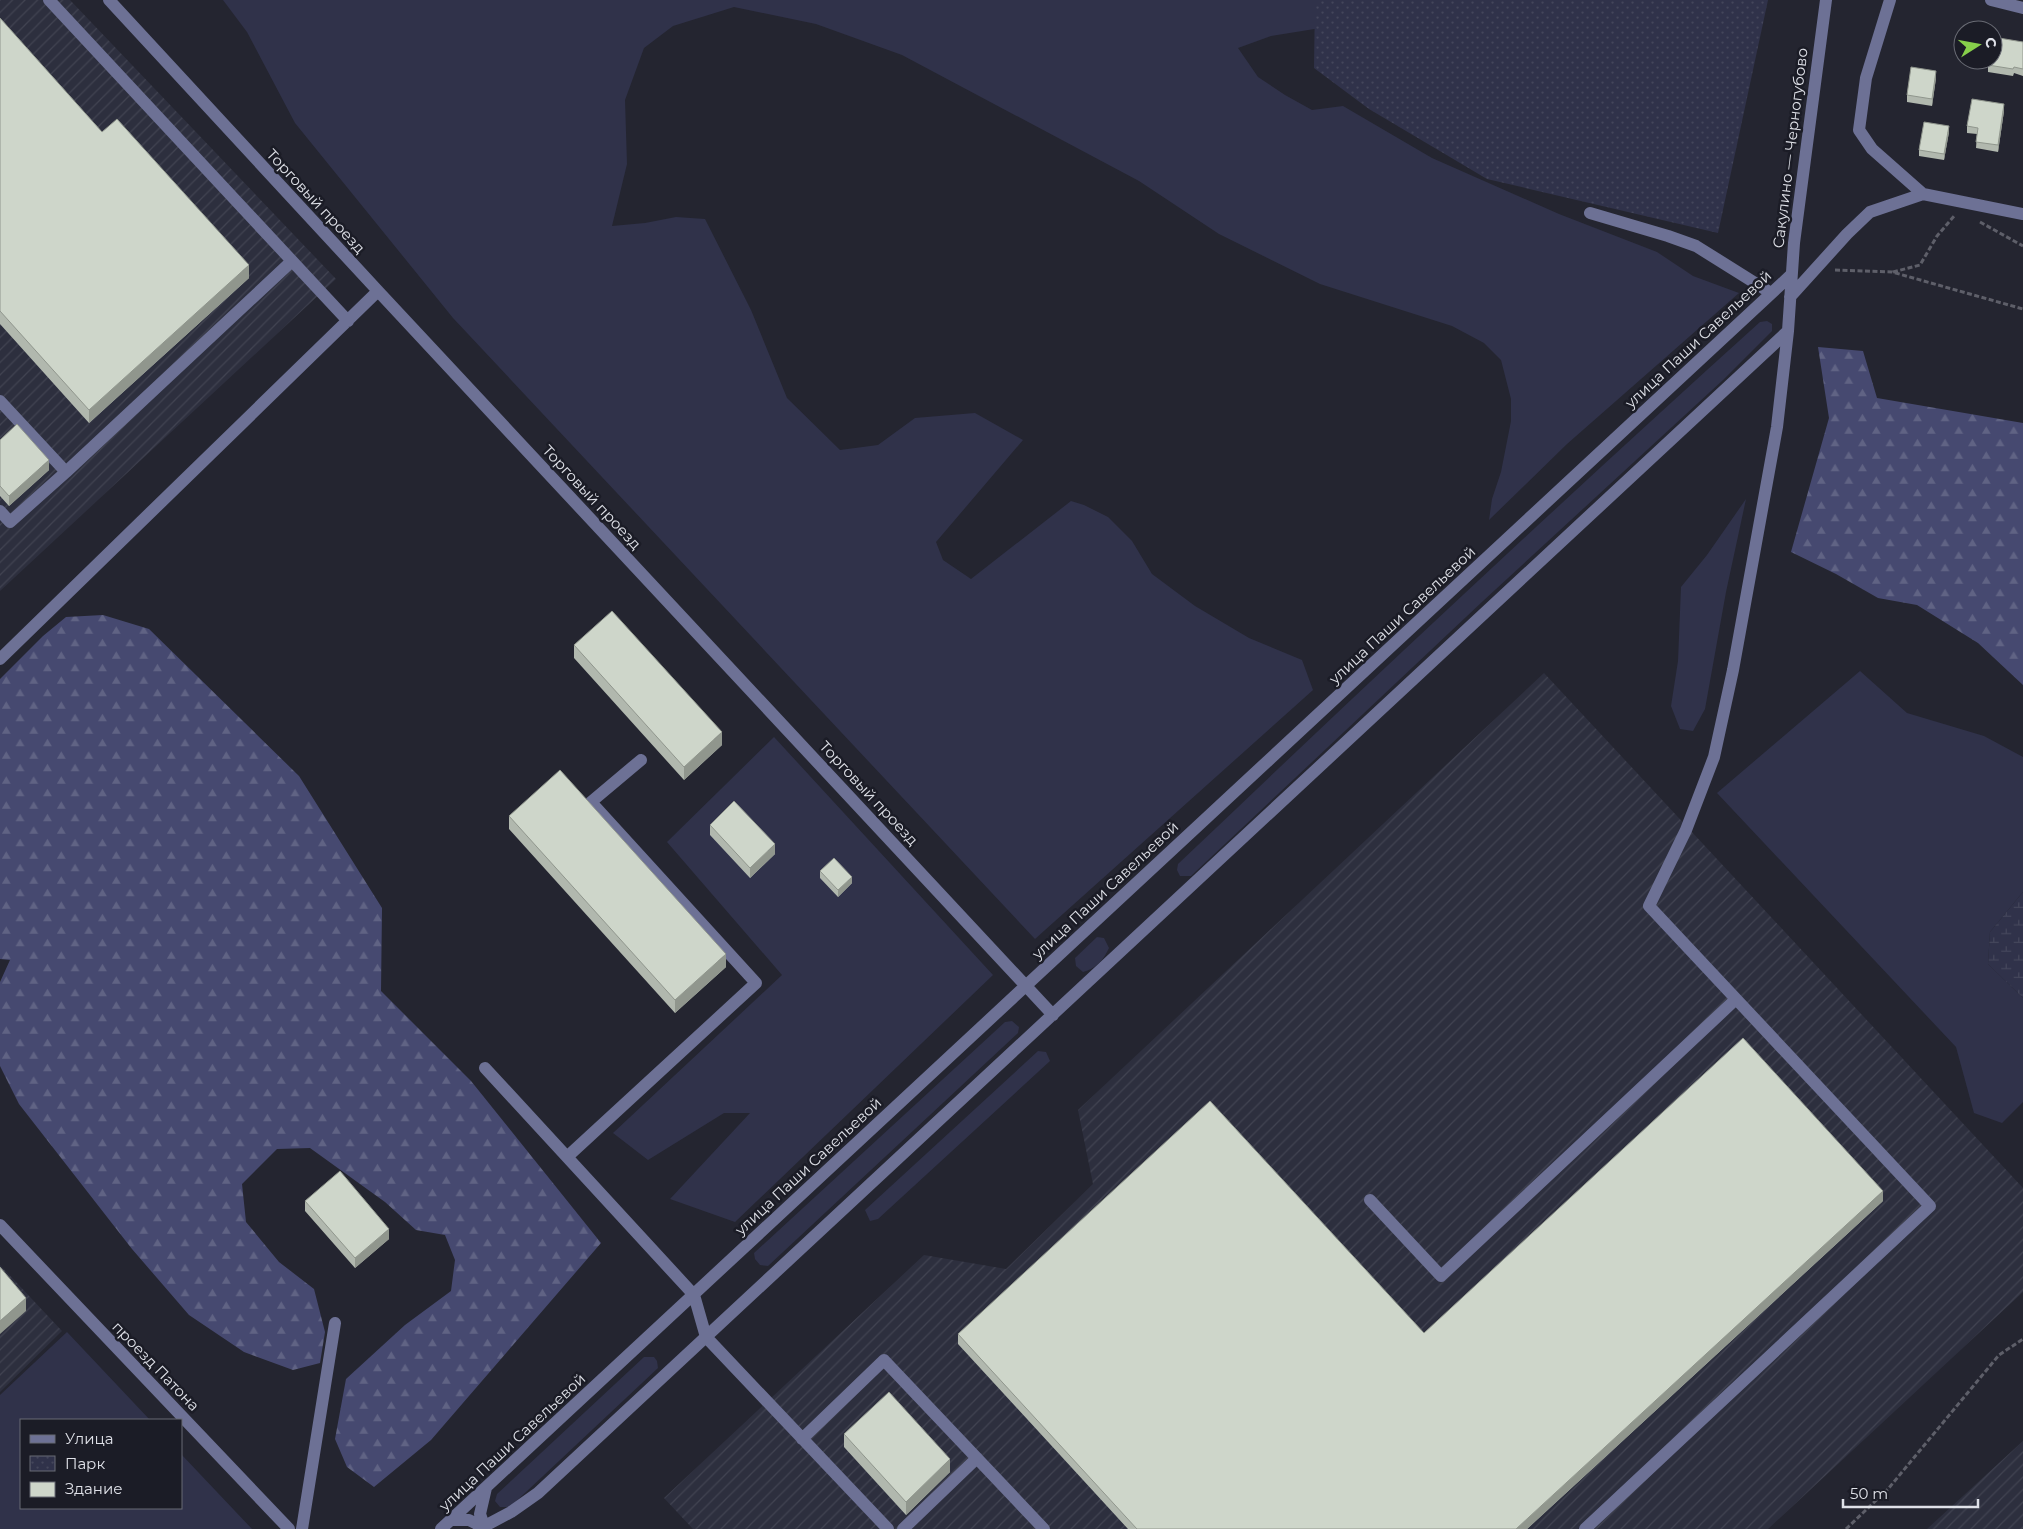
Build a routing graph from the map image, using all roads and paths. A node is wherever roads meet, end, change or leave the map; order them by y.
1 (50, 0) edge
2 (109, 0) edge
3 (1826, 0) edge
4 (1890, 0) edge
5 (1991, 0) edge
6 (2023, 8) edge
7 (1923, 194) junction
8 (1945, 199) junction
9 (1590, 214) dead end
10 (2023, 214) edge
11 (1975, 219) dead end
12 (2023, 246) edge
13 (292, 261) junction
14 (1814, 270) junction
15 (1892, 272) junction
16 (1791, 275) junction
17 (378, 291) junction
18 (1771, 293) junction
19 (1790, 297) junction
20 (2023, 309) edge
21 (348, 321) junction
22 (1788, 331) junction
23 (0, 401) edge
24 (66, 472) junction
25 (0, 511) edge
26 (0, 659) edge
27 (641, 760) dead end
28 (1026, 986) junction
29 (1736, 999) junction
30 (1053, 1015) junction
31 (485, 1068) dead end
32 (567, 1157) junction
33 (1370, 1200) dead end
34 (0, 1225) edge
35 (694, 1295) junction
36 (335, 1323) dead end
37 (706, 1337) junction
38 (2023, 1339) edge
39 (802, 1439) junction
40 (977, 1458) junction
41 (486, 1488) junction
42 (451, 1520) junction
43 (482, 1528) edge
44 (289, 1529) edge
45 (302, 1529) edge
46 (441, 1529) edge
47 (888, 1529) edge
48 (903, 1529) edge
49 (1044, 1529) edge
50 (1585, 1529) edge
51 (1846, 1529) edge

1 - 13 street
2 - 17 street, Торговый проезд
3 - 16 street, Сакулино — Черногубово
4 - 7 street
5 - 6 street
7 - 8 street
7 - 14 street
8 - 10 street
8 - 15 path
9 - 18 street
11 - 12 path
13 - 21 street
13 - 24 street
14 - 15 path
14 - 19 street
15 - 20 path
16 - 18 street, улица Паши Савельевой
16 - 19 street, Сакулино — Черногубово
17 - 21 street
17 - 28 street, Торговый проезд
18 - 28 street, улица Паши Савельевой
19 - 22 street, Сакулино — Черногубово
21 - 26 street
22 - 29 street, Сакулино — Черногубово
22 - 30 street
23 - 24 street
24 - 25 street
27 - 32 street
28 - 30 street, Торговый проезд
28 - 35 street, улица Паши Савельевой
29 - 33 street
29 - 50 street
30 - 37 street
31 - 32 street
32 - 35 street
34 - 44 street, проезд Патона
35 - 37 street
35 - 41 street, улица Паши Савельевой
36 - 45 street
37 - 39 street
37 - 43 street
38 - 51 path
39 - 40 street
39 - 47 street
40 - 48 street
40 - 49 street
41 - 42 street, улица Паши Савельевой
41 - 43 street
42 - 43 street
42 - 46 street, улица Паши Савельевой

